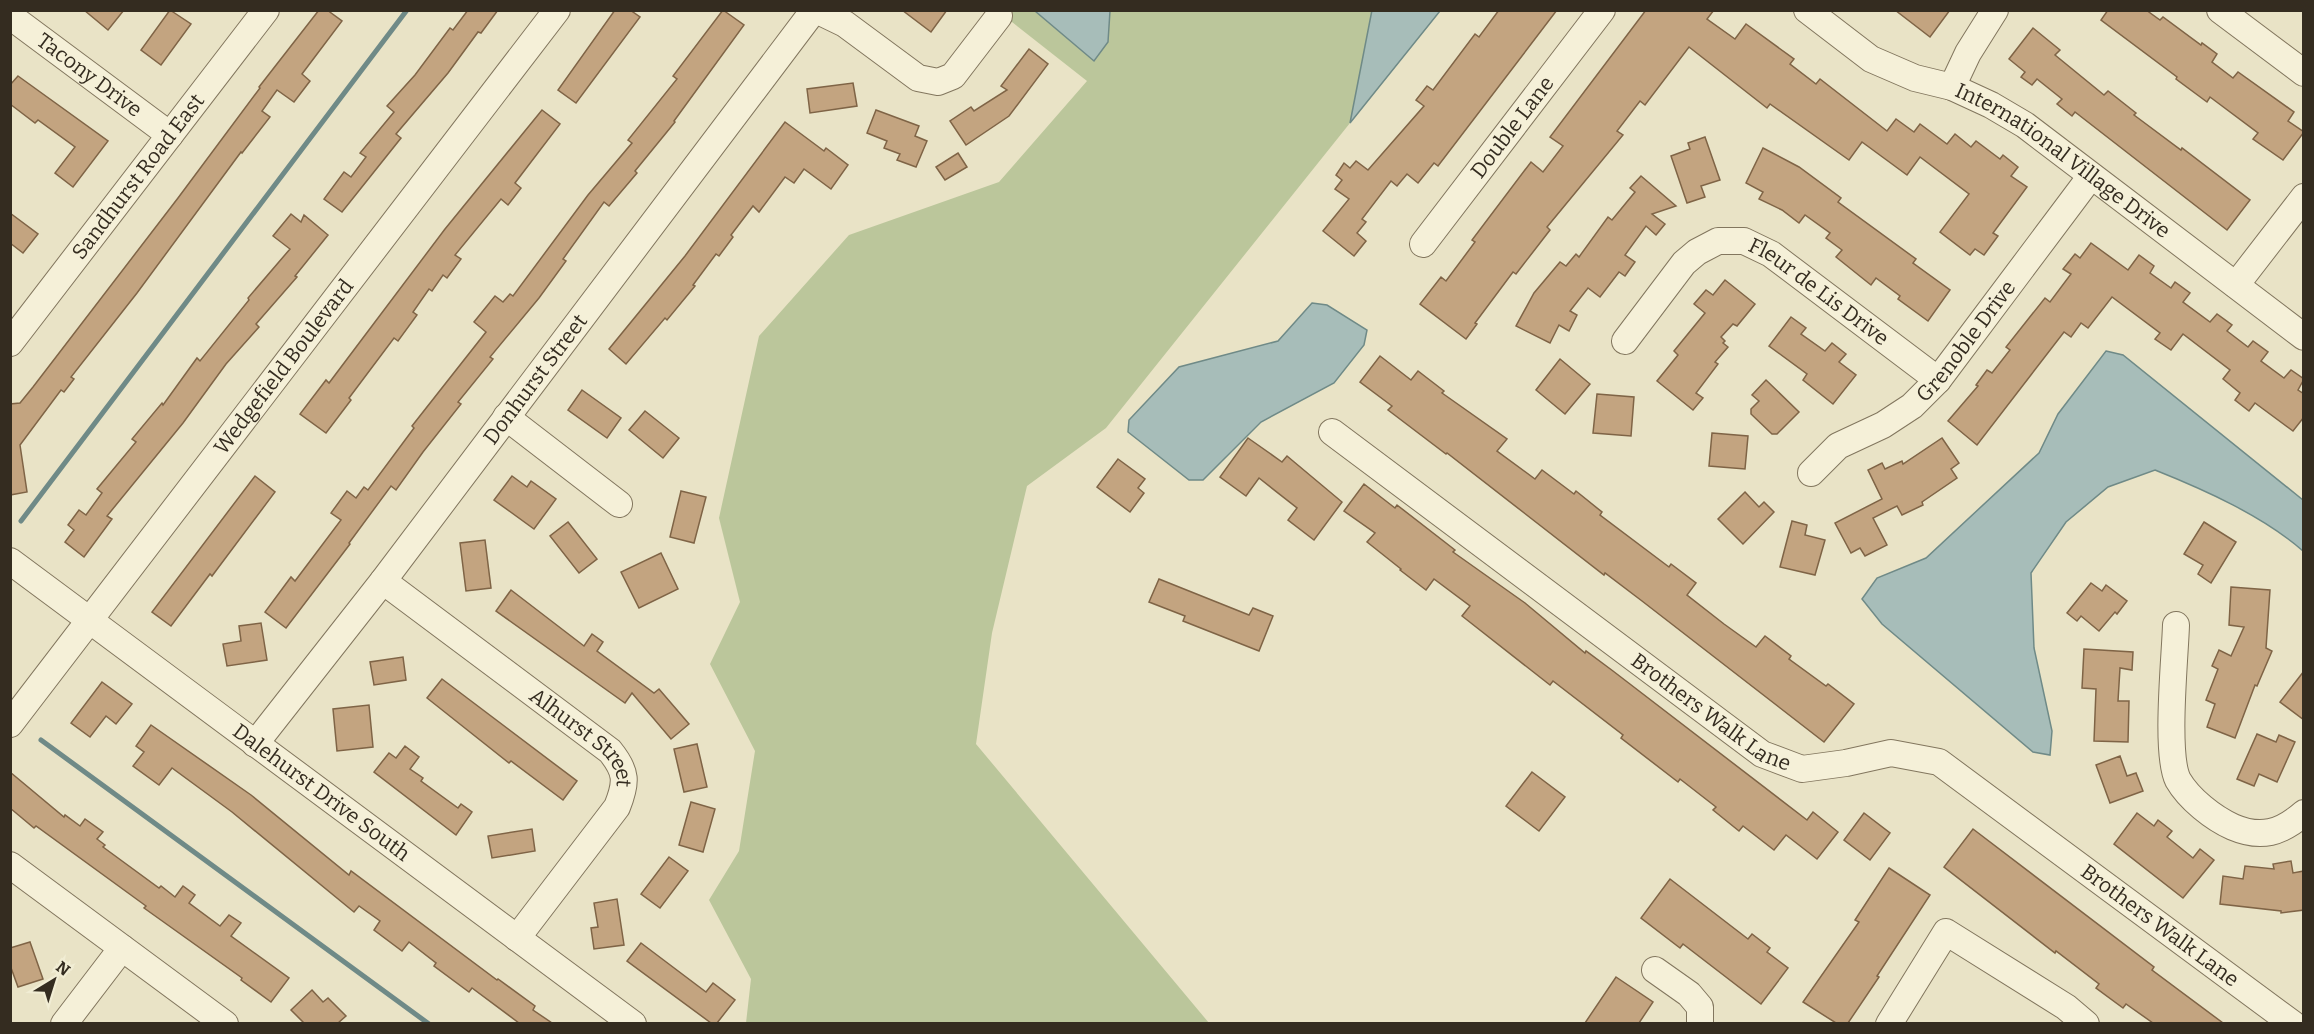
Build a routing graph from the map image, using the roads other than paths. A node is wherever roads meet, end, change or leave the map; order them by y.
1 (266, 10) edge
2 (557, 10) edge
3 (815, 10) edge
4 (1602, 10) edge
5 (1807, 10) edge
6 (1995, 10) edge
7 (2220, 10) edge
8 (10, 16) edge
9 (999, 16) dead end
10 (2304, 73) edge
11 (1952, 87) junction
12 (170, 135) junction
13 (2091, 176) junction
14 (2304, 197) edge
15 (1423, 244) dead end
16 (2236, 285) junction
17 (20, 311) edge
18 (2304, 337) edge
19 (1625, 341) dead end
20 (10, 343) edge
21 (1938, 380) junction
22 (506, 417) junction
23 (1332, 432) dead end
24 (1811, 473) dead end
25 (619, 504) dead end
26 (10, 561) edge
27 (382, 581) junction
28 (90, 621) junction
29 (2176, 625) dead end
30 (10, 724) edge
31 (255, 744) junction
32 (2304, 813) edge
33 (10, 865) edge
34 (517, 938) junction
35 (122, 948) junction
36 (1655, 970) dead end
37 (2304, 1011) edge
38 (2060, 1015) edge
39 (64, 1023) edge
40 (225, 1023) edge
41 (633, 1023) edge
42 (1700, 1023) edge
43 (1889, 1023) edge
44 (2086, 1023) edge
45 (2294, 1023) edge

1 - 12 street, Sandhurst Road East
2 - 28 street, Wedgefield Boulevard
3 - 9 street
3 - 22 street, Donhurst Street
4 - 15 street, Double Lane
5 - 11 street, International Village Drive
6 - 11 street
7 - 10 street
8 - 12 street, Tacony Drive
11 - 13 street, International Village Drive
12 - 17 street, Sandhurst Road East
13 - 16 street, International Village Drive
13 - 21 street, Grenoble Drive
14 - 16 street
16 - 18 street, International Village Drive
17 - 20 street, Sandhurst Road East
19 - 21 street, Fleur de Lis Drive
21 - 24 street, Grenoble Drive
22 - 25 street
22 - 27 street, Donhurst Street
23 - 45 street, Brothers Walk Lane
26 - 28 street, Dalehurst Drive South
27 - 31 street, Donhurst Street
27 - 34 street, Alhurst Street
28 - 30 street, Wedgefield Boulevard
28 - 31 street, Dalehurst Drive South
29 - 32 street
31 - 34 street, Dalehurst Drive South
33 - 35 street
34 - 41 street, Dalehurst Drive South
35 - 39 street
35 - 40 street
36 - 42 street
37 - 45 street
38 - 43 street
38 - 44 street

